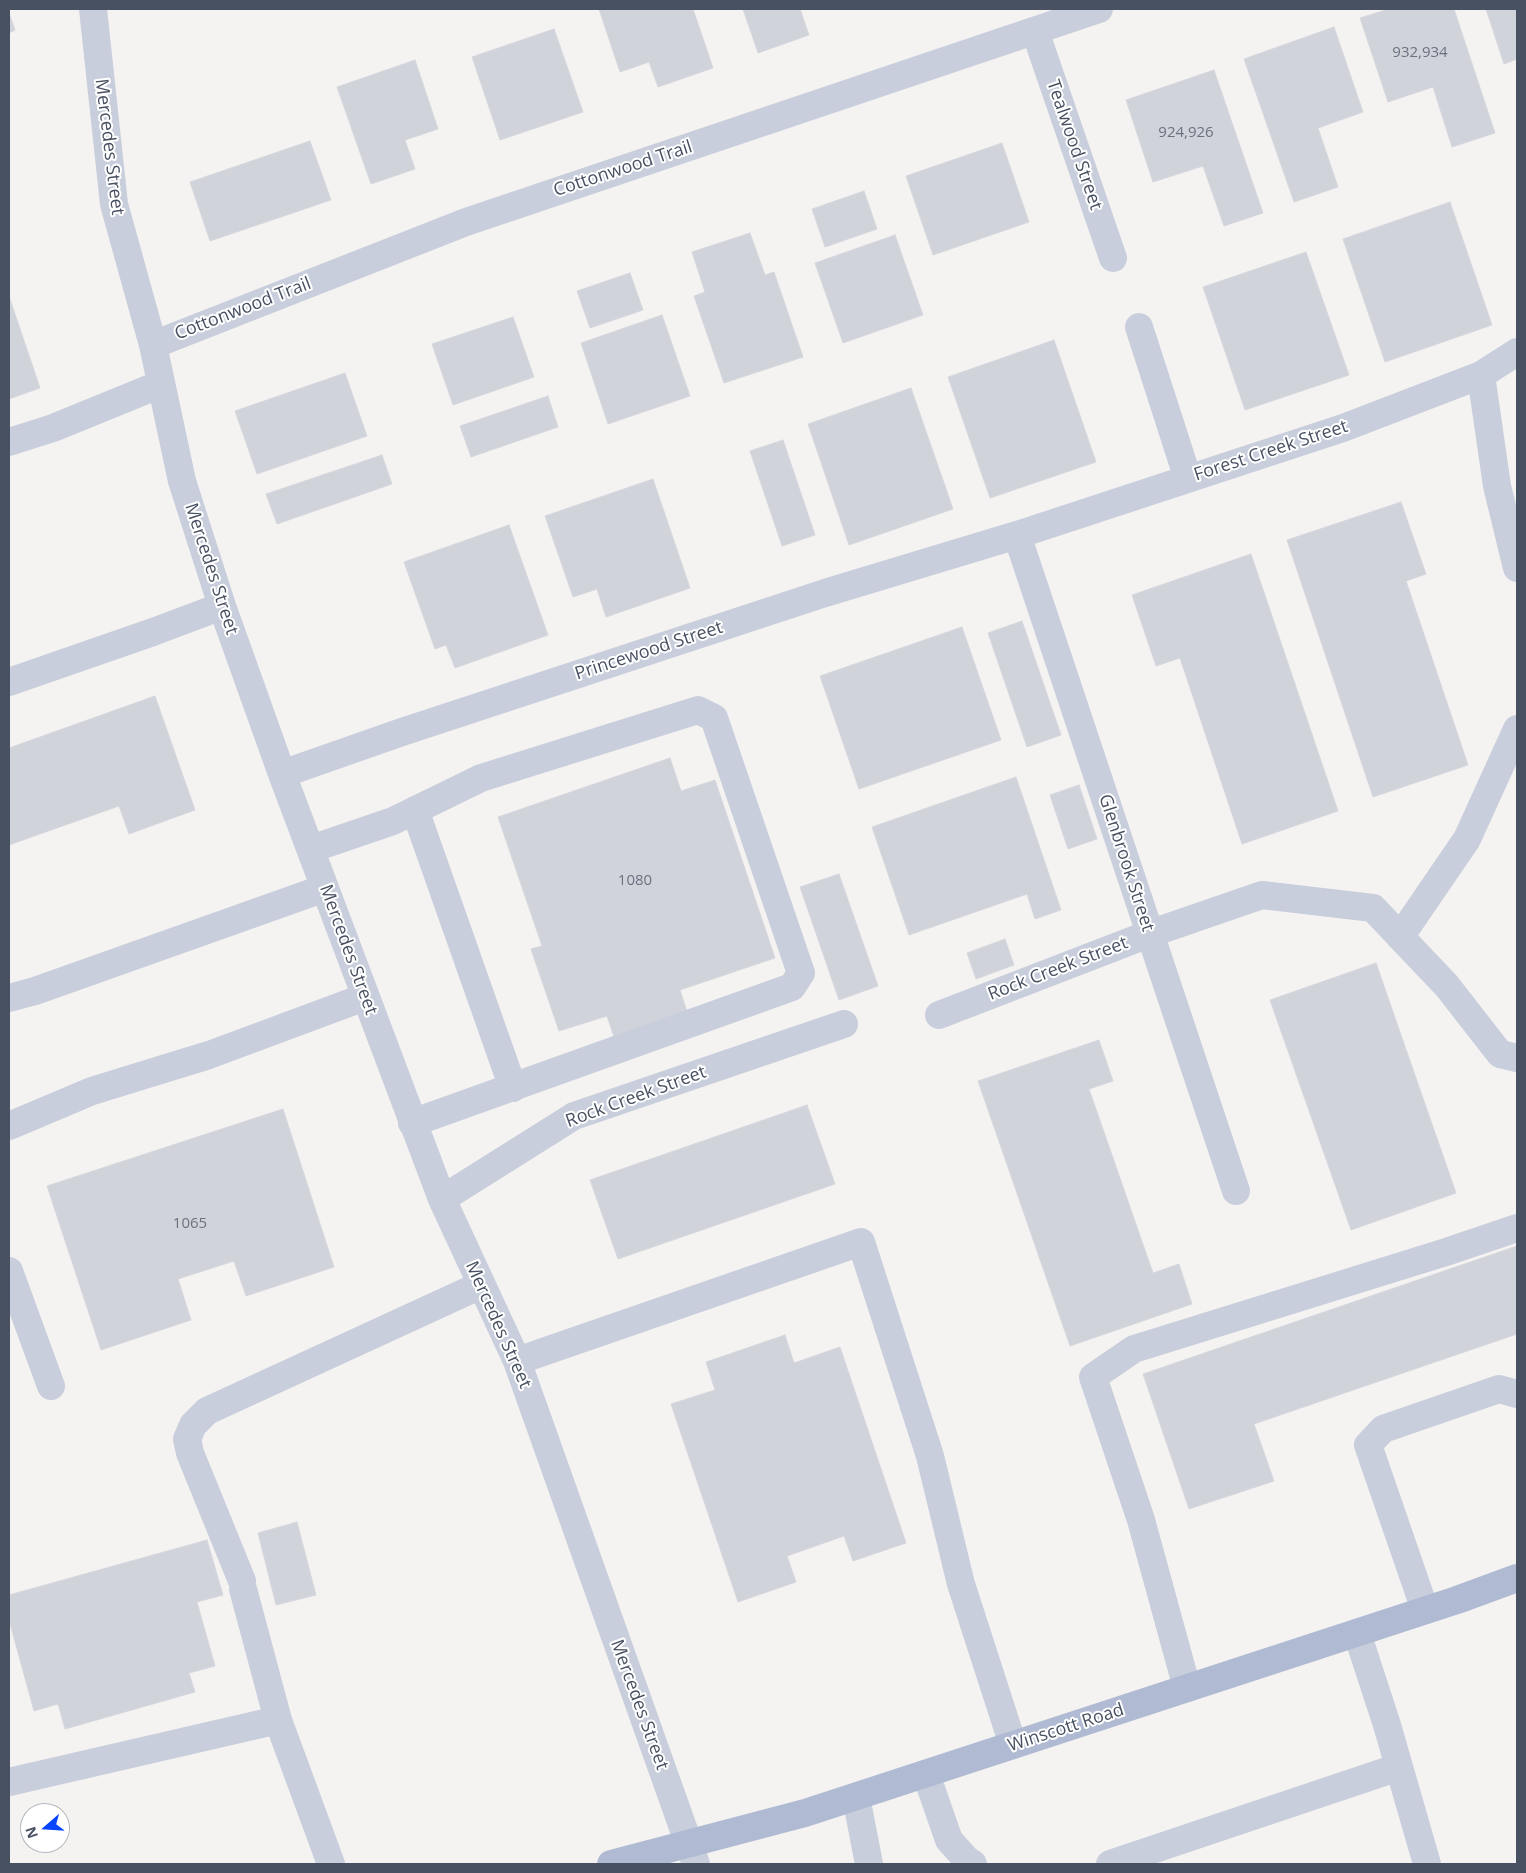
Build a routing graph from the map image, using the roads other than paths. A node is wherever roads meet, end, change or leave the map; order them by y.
1 (93, 9) edge
2 (1099, 9) edge
3 (1035, 31) junction
4 (1113, 258) dead end
5 (1139, 327) dead end
6 (153, 344) junction
7 (1517, 352) edge
8 (1481, 375) junction
9 (161, 384) junction
10 (9, 442) edge
11 (1188, 479) junction
12 (1017, 535) junction
13 (1517, 568) edge
14 (222, 606) junction
15 (9, 682) edge
16 (1517, 729) edge
17 (282, 774) junction
18 (415, 810) junction
19 (311, 849) junction
20 (325, 888) junction
21 (1150, 934) junction
22 (1400, 937) junction
23 (365, 997) junction
24 (9, 998) edge
25 (938, 1015) dead end
26 (844, 1024) dead end
27 (1517, 1058) edge
28 (513, 1088) junction
29 (412, 1123) junction
30 (9, 1126) edge
31 (1236, 1191) dead end
32 (442, 1199) junction
33 (1517, 1228) edge
34 (9, 1271) edge
35 (481, 1285) junction
36 (517, 1361) junction
37 (51, 1386) dead end
38 (1517, 1394) edge
39 (1517, 1578) edge
40 (1425, 1610) junction
41 (1357, 1632) junction
42 (1187, 1688) junction
43 (278, 1720) junction
44 (1013, 1745) junction
45 (1399, 1767) junction
46 (926, 1774) junction
47 (9, 1782) edge
48 (856, 1797) junction
49 (692, 1854) edge
50 (330, 1864) edge
51 (611, 1864) edge
52 (869, 1864) edge
53 (973, 1864) edge
54 (1110, 1864) edge
55 (1428, 1864) edge

1 - 6 street, Mercedes Street
2 - 3 street, Cottonwood Trail
3 - 4 street, Tealwood Street
3 - 6 street, Cottonwood Trail
5 - 11 street
6 - 9 street, Mercedes Street
7 - 8 street, Forest Creek Street
8 - 11 street, Forest Creek Street
8 - 13 street
9 - 10 street
9 - 14 street, Mercedes Street
11 - 12 street, Forest Creek Street
12 - 17 street, Princewood Street
12 - 21 street, Glenbrook Street
14 - 15 street
14 - 17 street, Mercedes Street
16 - 22 street
17 - 19 street, Mercedes Street
18 - 19 street
18 - 28 street
18 - 28 street
19 - 20 street, Mercedes Street
20 - 23 street, Mercedes Street
20 - 24 street
21 - 22 street, Rock Creek Street
21 - 25 street, Rock Creek Street
21 - 31 street, Glenbrook Street
22 - 27 street, Rock Creek Street
23 - 29 street, Mercedes Street
23 - 30 street
26 - 32 street, Rock Creek Street
28 - 29 street
29 - 32 street, Mercedes Street
32 - 35 street, Mercedes Street
33 - 42 street
34 - 37 street
35 - 36 street, Mercedes Street
35 - 43 street
36 - 44 street
36 - 49 street, Mercedes Street
38 - 40 street
39 - 40 main road, Winscott Road
40 - 41 main road, Winscott Road
41 - 42 main road, Winscott Road
41 - 45 street
42 - 44 main road, Winscott Road
43 - 47 street
43 - 50 street
44 - 46 main road, Winscott Road
45 - 54 street
45 - 55 street
46 - 48 main road, Winscott Road
46 - 53 street
48 - 49 main road, Winscott Road
48 - 52 street
49 - 51 main road, Winscott Road

